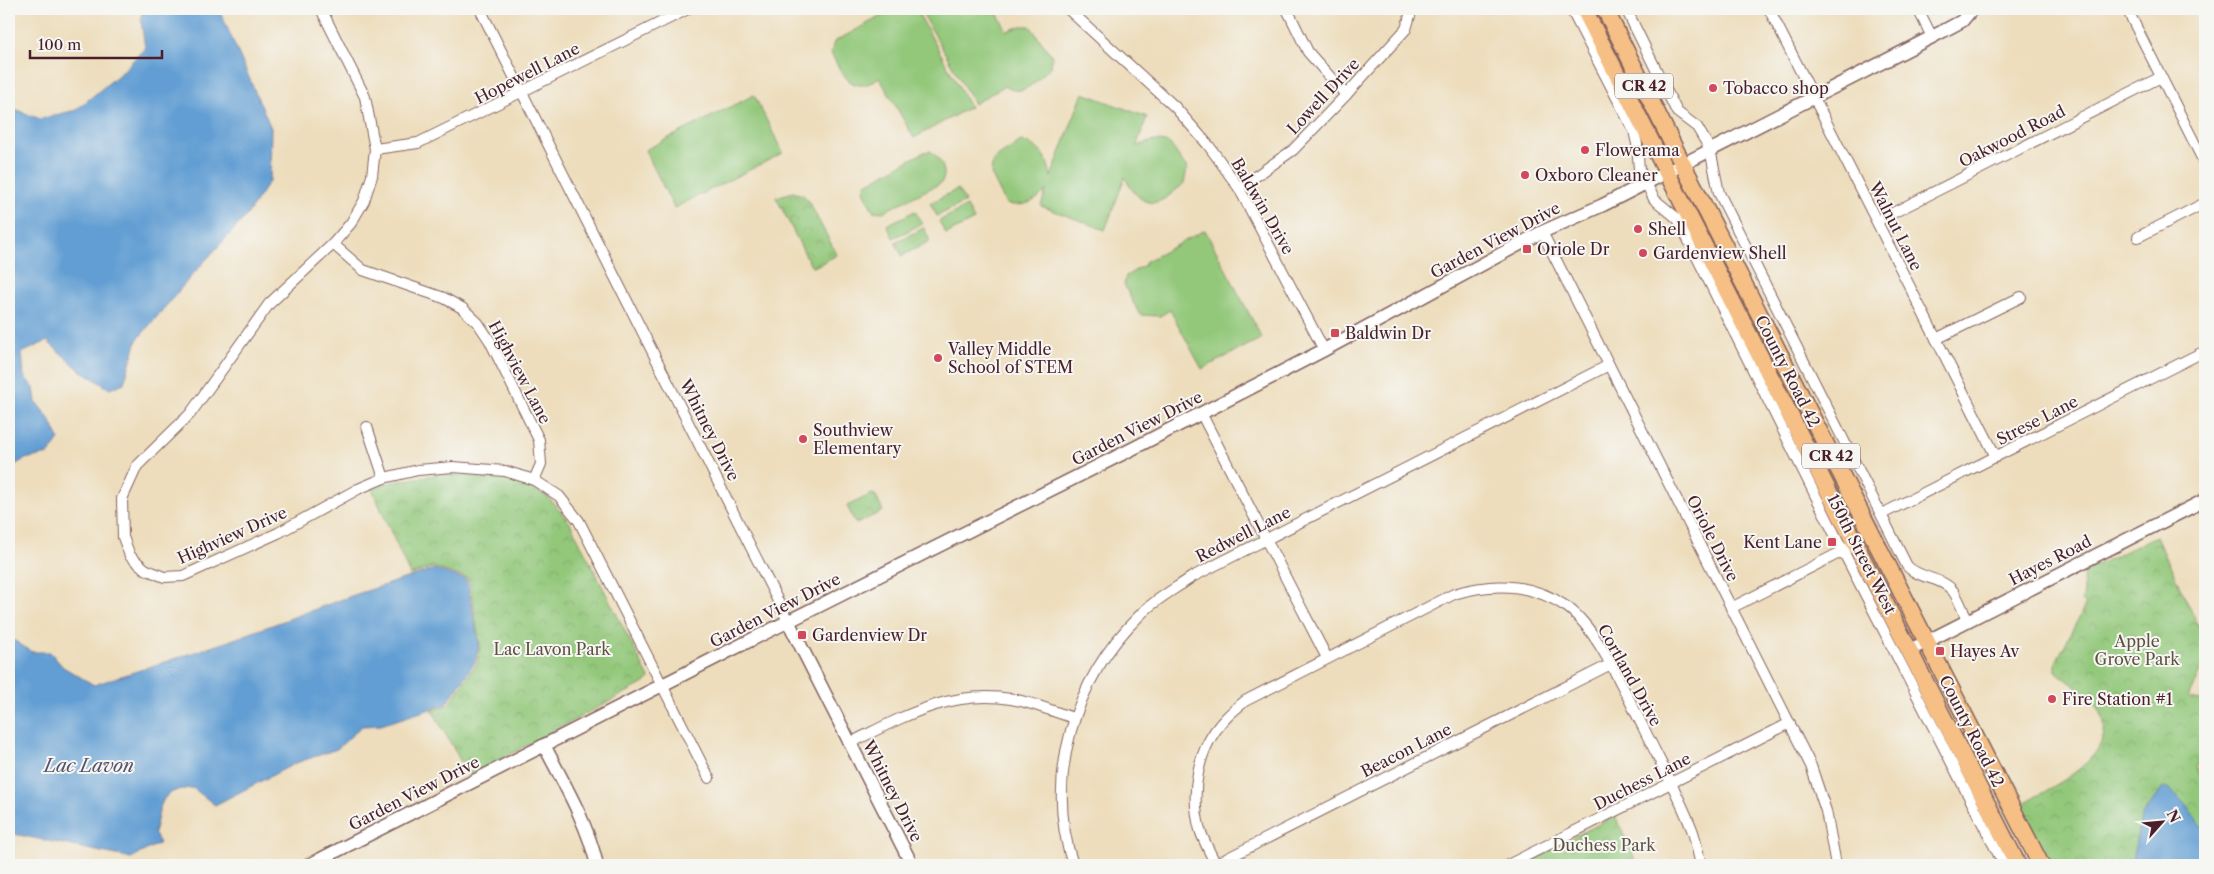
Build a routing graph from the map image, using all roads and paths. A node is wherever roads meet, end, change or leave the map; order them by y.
1 (320, 9) edge
2 (480, 9) edge
3 (688, 9) edge
4 (1068, 9) edge
5 (1287, 9) edge
6 (1412, 9) edge
7 (1572, 9) edge
8 (1584, 9) edge
9 (1605, 9) edge
10 (1626, 9) edge
11 (1769, 9) edge
12 (1918, 9) edge
13 (1972, 9) edge
14 (2127, 9) edge
15 (1932, 36) junction
16 (2161, 77) junction
17 (522, 92) junction
18 (1346, 95) junction
19 (1814, 97) junction
20 (375, 149) junction
21 (1710, 149) junction
22 (1682, 163) junction
23 (2205, 164) edge
24 (1666, 172) junction
25 (1646, 182) junction
26 (1239, 188) junction
27 (2205, 203) edge
28 (1877, 222) junction
29 (1542, 232) junction
30 (2138, 237) dead end
31 (333, 244) junction
32 (2021, 296) dead end
33 (1936, 339) junction
34 (1324, 350) junction
35 (2205, 351) edge
36 (1609, 365) junction
37 (1201, 414) junction
38 (366, 427) dead end
39 (1996, 457) junction
40 (384, 478) junction
41 (534, 480) junction
42 (2205, 500) edge
43 (1882, 514) junction
44 (1266, 539) junction
45 (1850, 547) junction
46 (1731, 608) junction
47 (1967, 620) junction
48 (788, 621) junction
49 (1926, 642) junction
50 (1910, 650) junction
51 (1326, 658) junction
52 (1610, 664) junction
53 (662, 685) junction
54 (1074, 718) junction
55 (1790, 722) junction
56 (850, 743) junction
57 (544, 745) junction
58 (709, 778) dead end
59 (1671, 783) junction
60 (1216, 864) edge
61 (309, 865) edge
62 (597, 865) edge
63 (912, 865) edge
64 (1073, 865) edge
65 (1508, 865) edge
66 (1701, 865) edge
67 (1836, 865) edge
68 (2004, 865) edge
69 (2018, 865) edge
70 (2041, 865) edge

1 - 20 street, Highview Drive
2 - 17 street, Whitney Drive
3 - 17 street, Hopewell Lane
4 - 26 street, Baldwin Drive
5 - 18 street
6 - 18 street, Lowell Drive
7 - 25 street, 150th Street West
8 - 24 highway, County Road 42 / CR 42
9 - 22 highway, County Road 42 / CR 42
10 - 21 street
11 - 19 street, Walnut Lane
12 - 15 street
13 - 15 street, Garden View Drive
14 - 16 street
15 - 19 street, Garden View Drive
16 - 23 street
16 - 28 street, Oakwood Road
17 - 20 street, Hopewell Lane
17 - 48 street, Whitney Drive
18 - 26 street, Lowell Drive
19 - 21 street, Garden View Drive
19 - 28 street, Walnut Lane
20 - 31 street, Highview Drive
21 - 22 street, Garden View Drive
21 - 43 street
22 - 24 street, Garden View Drive
22 - 49 highway, County Road 42 / CR 42
24 - 25 street, Garden View Drive
24 - 45 highway, County Road 42 / CR 42
25 - 29 street, Garden View Drive
25 - 45 street, 150th Street West
26 - 34 street, Baldwin Drive
27 - 30 street
28 - 33 street, Walnut Lane
29 - 34 street, Garden View Drive
29 - 36 street, Oriole Drive
31 - 40 street, Highview Drive
31 - 41 street, Highview Lane
32 - 33 street
33 - 39 street, Walnut Lane
34 - 37 street, Garden View Drive
35 - 39 street, Strese Lane
36 - 44 street, Redwell Lane
36 - 46 street, Oriole Drive
37 - 44 street
37 - 48 street, Garden View Drive
38 - 40 street
39 - 43 street, Strese Lane
40 - 41 street, Highview Drive
41 - 53 street, Highview Drive
42 - 47 street, Hayes Road
43 - 47 street
44 - 51 street
44 - 54 street, Redwell Lane
45 - 46 street
45 - 50 highway, County Road 42 / CR 42
45 - 68 street, 150th Street West
46 - 55 street, Oriole Drive
47 - 49 street, Hayes Road
48 - 53 street, Garden View Drive
48 - 56 street, Whitney Drive
49 - 50 street, Hayes Road
49 - 70 highway, County Road 42 / CR 42
50 - 69 highway, County Road 42 / CR 42
51 - 52 street, Cortland Drive
51 - 60 street, Cortland Drive
52 - 59 street, Cortland Drive
52 - 60 street, Beacon Lane
53 - 57 street, Garden View Drive
53 - 58 street, Highview Drive
54 - 56 street
54 - 64 street, Redwell Lane
55 - 59 street, Duchess Lane
55 - 67 street, Oriole Drive
56 - 63 street, Whitney Drive
57 - 61 street, Garden View Drive
57 - 62 street
59 - 65 street, Duchess Lane
59 - 66 street, Cortland Drive

